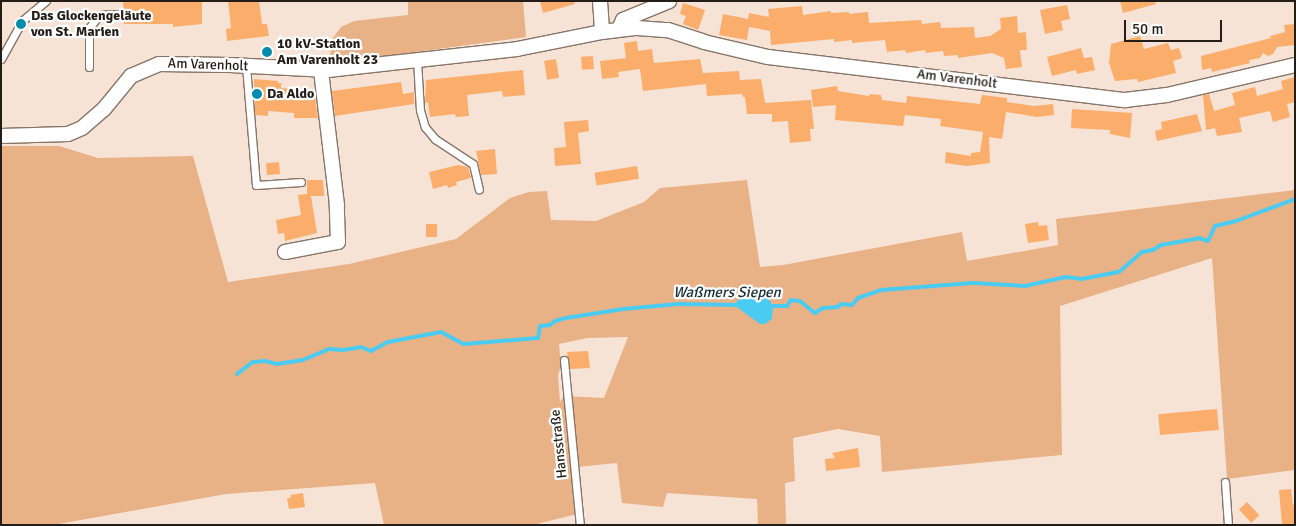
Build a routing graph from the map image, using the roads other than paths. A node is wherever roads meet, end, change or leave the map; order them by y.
1 (46, 1) edge
2 (600, 1) edge
3 (669, 1) edge
4 (119, 14) dead end
5 (23, 20) dead end
6 (18, 28) dead end
7 (619, 29) junction
8 (602, 32) junction
9 (1, 60) edge
10 (417, 60) junction
11 (1295, 65) edge
12 (246, 66) junction
13 (89, 67) dead end
14 (321, 70) junction
15 (1, 136) edge
16 (300, 182) dead end
17 (479, 189) dead end
18 (285, 252) dead end
19 (564, 360) dead end
20 (1225, 482) dead end
21 (580, 525) edge
22 (1228, 525) edge

1 - 5 lane
2 - 8 street
3 - 7 street, Am Varenholt
4 - 13 lane
6 - 9 lane
7 - 8 street, Am Varenholt
7 - 11 street, Am Varenholt
8 - 10 street, Am Varenholt
10 - 14 street, Am Varenholt
10 - 17 lane
12 - 14 street, Am Varenholt
12 - 15 street, Am Varenholt
12 - 16 lane
14 - 18 street
19 - 21 lane, Hansstraße
20 - 22 lane

